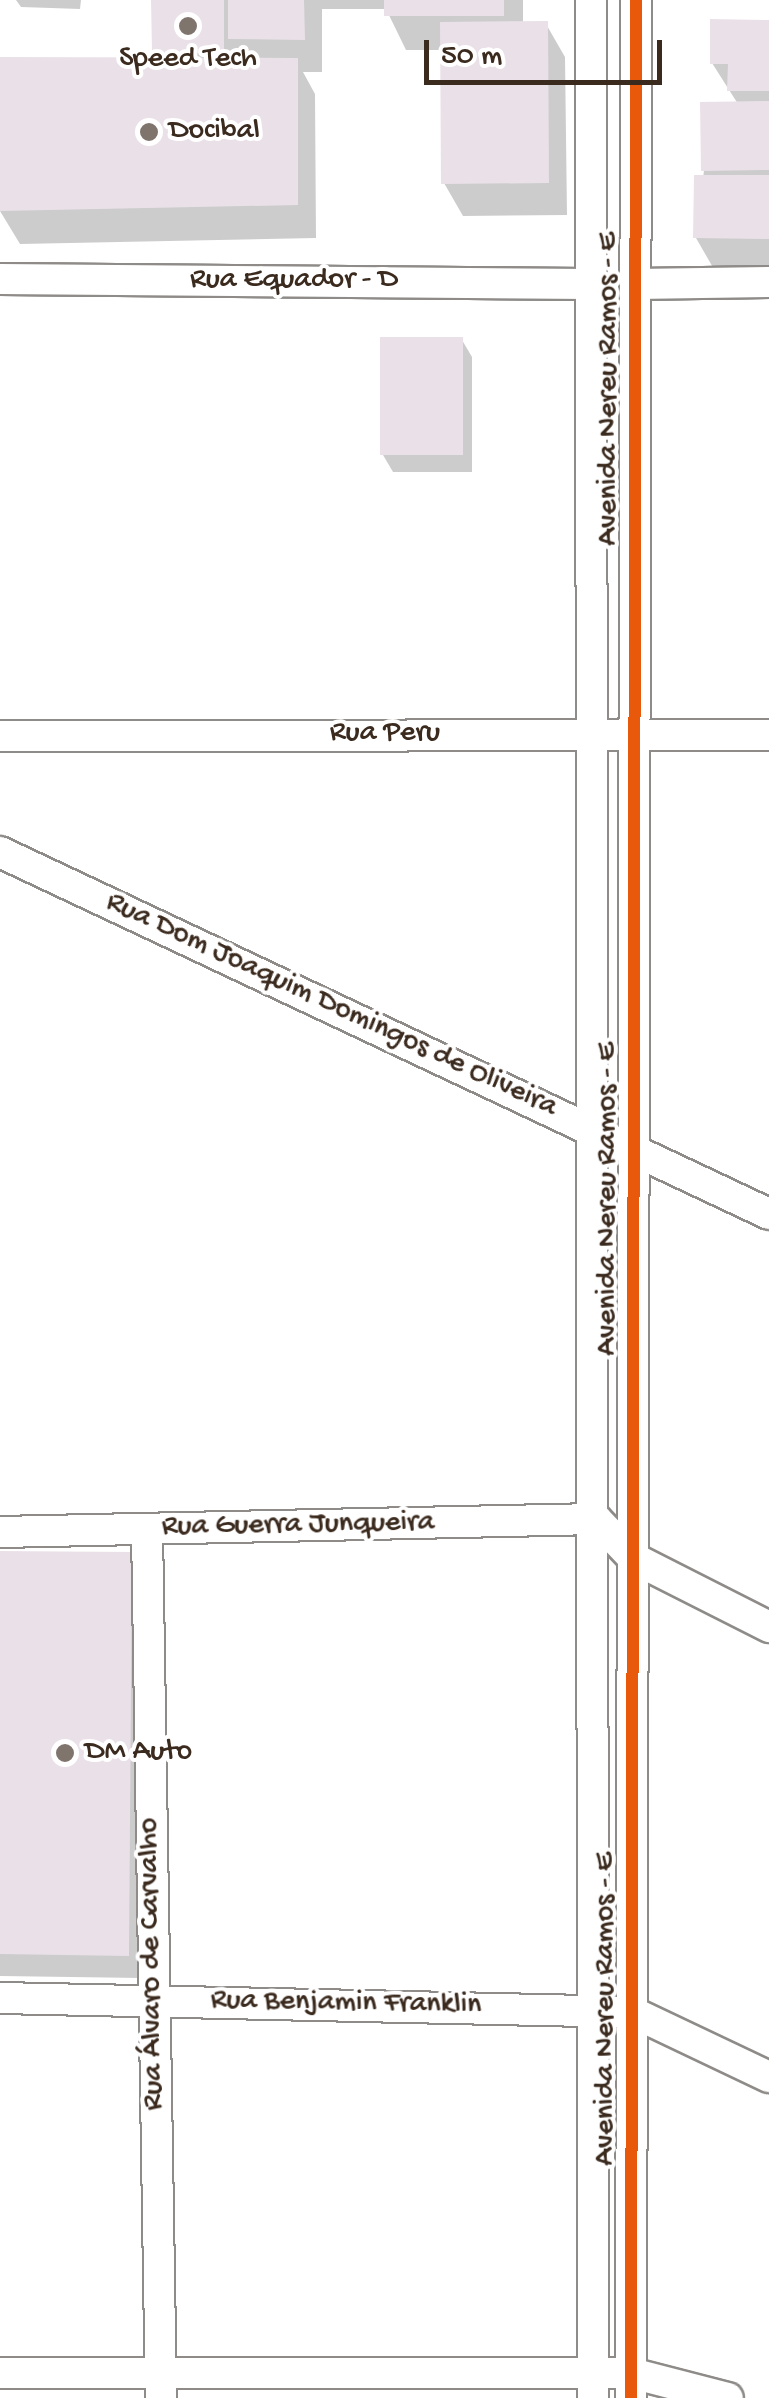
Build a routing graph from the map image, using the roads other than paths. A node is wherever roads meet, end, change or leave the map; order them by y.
1 (592, 0) edge
2 (636, 0) edge
3 (0, 279) edge
4 (769, 282) edge
5 (588, 284) junction
6 (636, 284) junction
7 (598, 733) junction
8 (635, 733) junction
9 (769, 735) edge
10 (0, 736) edge
11 (0, 852) edge
12 (597, 1130) junction
13 (634, 1147) junction
14 (769, 1214) edge
15 (596, 1355) junction
16 (634, 1356) junction
17 (596, 1519) junction
18 (147, 1529) junction
19 (0, 1532) edge
20 (633, 1558) junction
21 (769, 1626) edge
22 (0, 1998) edge
23 (153, 2002) junction
24 (594, 2011) junction
25 (632, 2012) junction
26 (769, 2077) edge
27 (0, 2373) edge
28 (162, 2385) edge
29 (593, 2385) edge
30 (631, 2385) edge
31 (728, 2398) edge

1 - 5 street, Avenida Nereu Ramos - E
2 - 6 street, Avenida Nereu Ramos - E
3 - 5 street, Rua Equador - D
4 - 6 street
5 - 7 street, Avenida Nereu Ramos - E
6 - 8 street, Avenida Nereu Ramos - E
7 - 8 street, Rua Peru
7 - 10 street, Rua Peru
7 - 12 street, Avenida Nereu Ramos - E
8 - 9 street, Rua Peru
8 - 13 street, Avenida Nereu Ramos - E
11 - 12 street, Rua Dom Joaquim Domingos de Oliveira
12 - 13 street, Rua Dom Joaquim Domingos de Oliveira
12 - 15 street, Avenida Nereu Ramos - E
13 - 14 street, Rua Dom Joaquim Domingos de Oliveira
13 - 16 street, Avenida Nereu Ramos - E
15 - 16 street
15 - 17 street, Avenida Nereu Ramos - E
16 - 20 street, Avenida Nereu Ramos - E
17 - 18 street, Rua Guerra Junqueira
17 - 20 street
17 - 24 street, Avenida Nereu Ramos - E
18 - 19 street, Rua Guerra Junqueira
18 - 23 street, Rua Álvaro de Carvalho
20 - 21 street
20 - 25 street, Avenida Nereu Ramos - E
22 - 23 street, Rua Benjamin Franklin
23 - 24 street, Rua Benjamin Franklin
23 - 28 street, Rua Álvaro de Carvalho
24 - 25 street, Rua Benjamin Franklin
24 - 29 street, Avenida Nereu Ramos - E
25 - 26 street
25 - 30 street, Avenida Nereu Ramos - E
27 - 28 street
28 - 29 street
29 - 30 street
30 - 31 street

